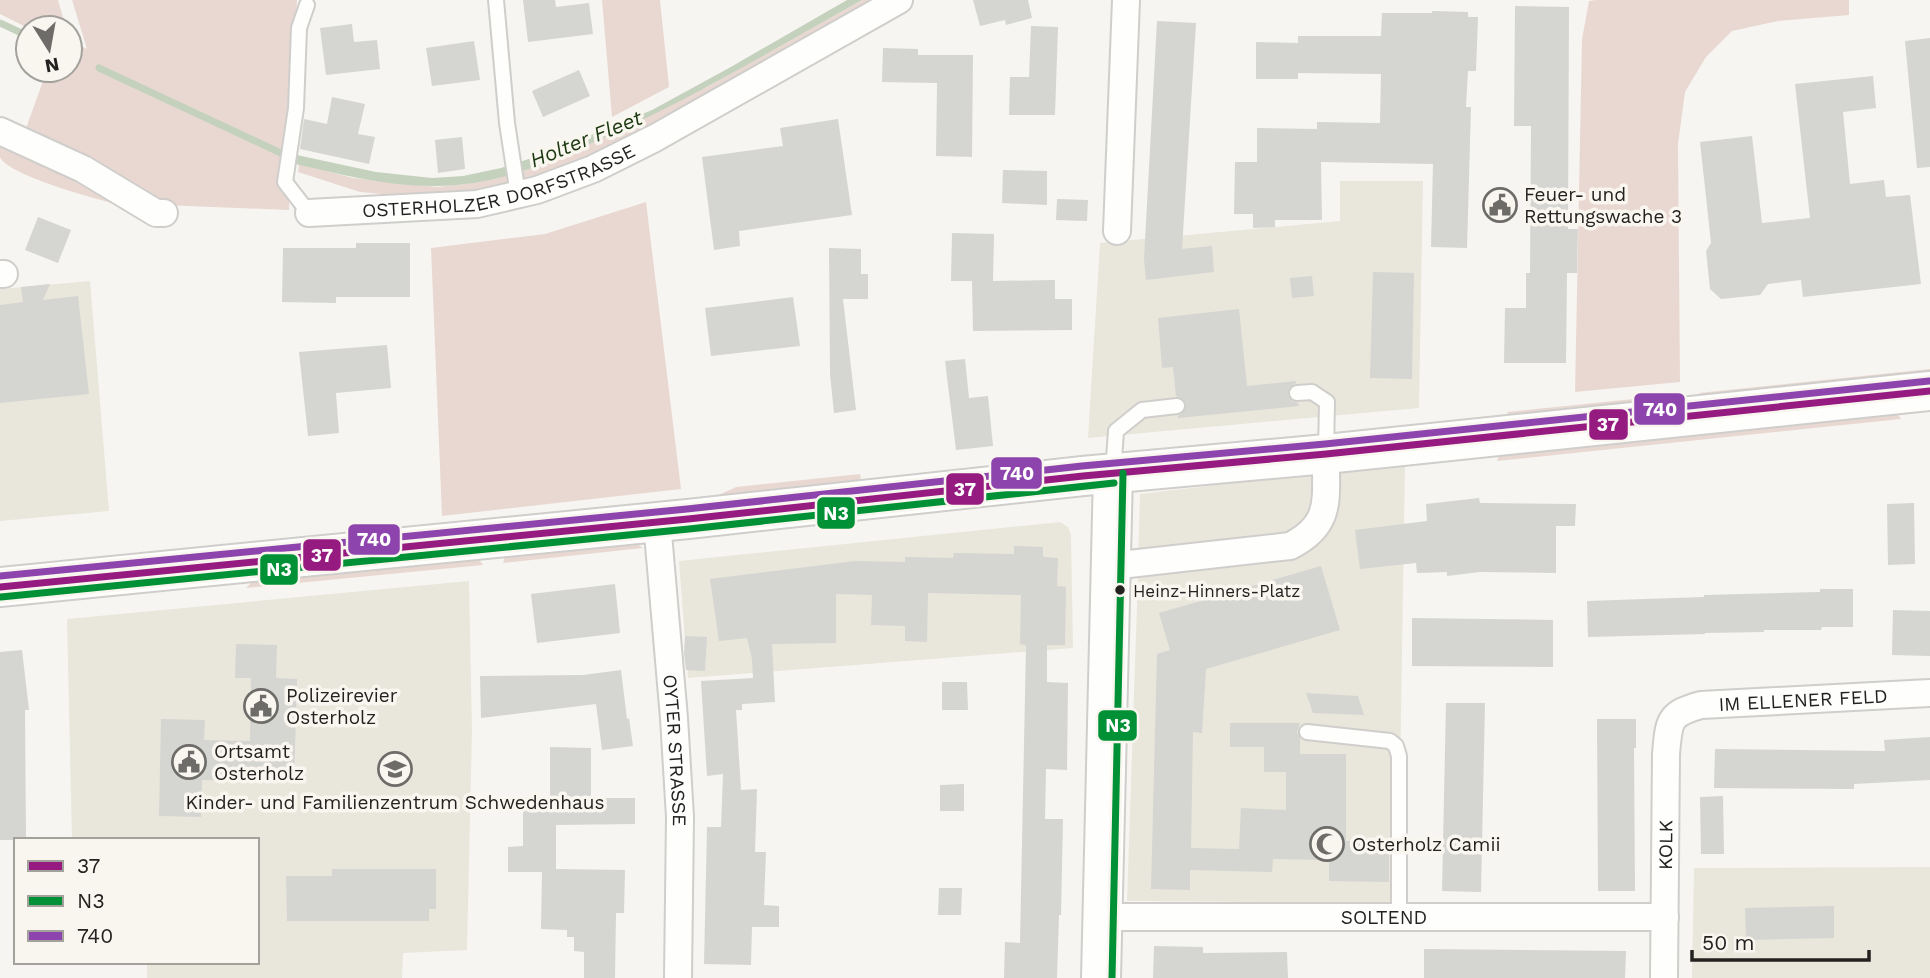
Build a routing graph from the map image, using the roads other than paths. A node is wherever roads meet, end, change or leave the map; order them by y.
1 (496, 0) edge
2 (899, 0) edge
3 (1126, 0) edge
4 (307, 5) dead end
5 (0, 131) edge
6 (517, 186) junction
7 (164, 213) dead end
8 (309, 213) joint
9 (1117, 231) dead end
10 (1930, 391) edge
11 (1297, 393) dead end
12 (1177, 405) dead end
13 (1326, 454) junction
14 (1113, 473) junction
15 (657, 522) junction
16 (1111, 566) junction
17 (0, 587) edge
18 (1930, 693) edge
19 (1676, 715) joint
20 (1307, 732) dead end
21 (1102, 918) junction
22 (1399, 918) junction
23 (1665, 918) junction
24 (678, 978) edge
25 (1101, 978) edge
26 (1664, 978) edge

1 - 6 lane
2 - 6 street, OSTERHOLZER DORFSTRASSE
3 - 9 street
4 - 8 lane
5 - 7 street
6 - 8 street, OSTERHOLZER DORFSTRASSE
10 - 13 main road
11 - 13 lane
12 - 14 lane
13 - 14 main road
13 - 16 street
14 - 15 main road
14 - 16 main road
15 - 17 main road
15 - 24 street, OYTER STRASSE
16 - 21 main road
18 - 19 street, IM ELLENER FELD
19 - 23 street, KOLK
20 - 22 lane
21 - 22 street, SOLTEND
21 - 25 main road
22 - 23 street, SOLTEND
23 - 26 street, KOLK

